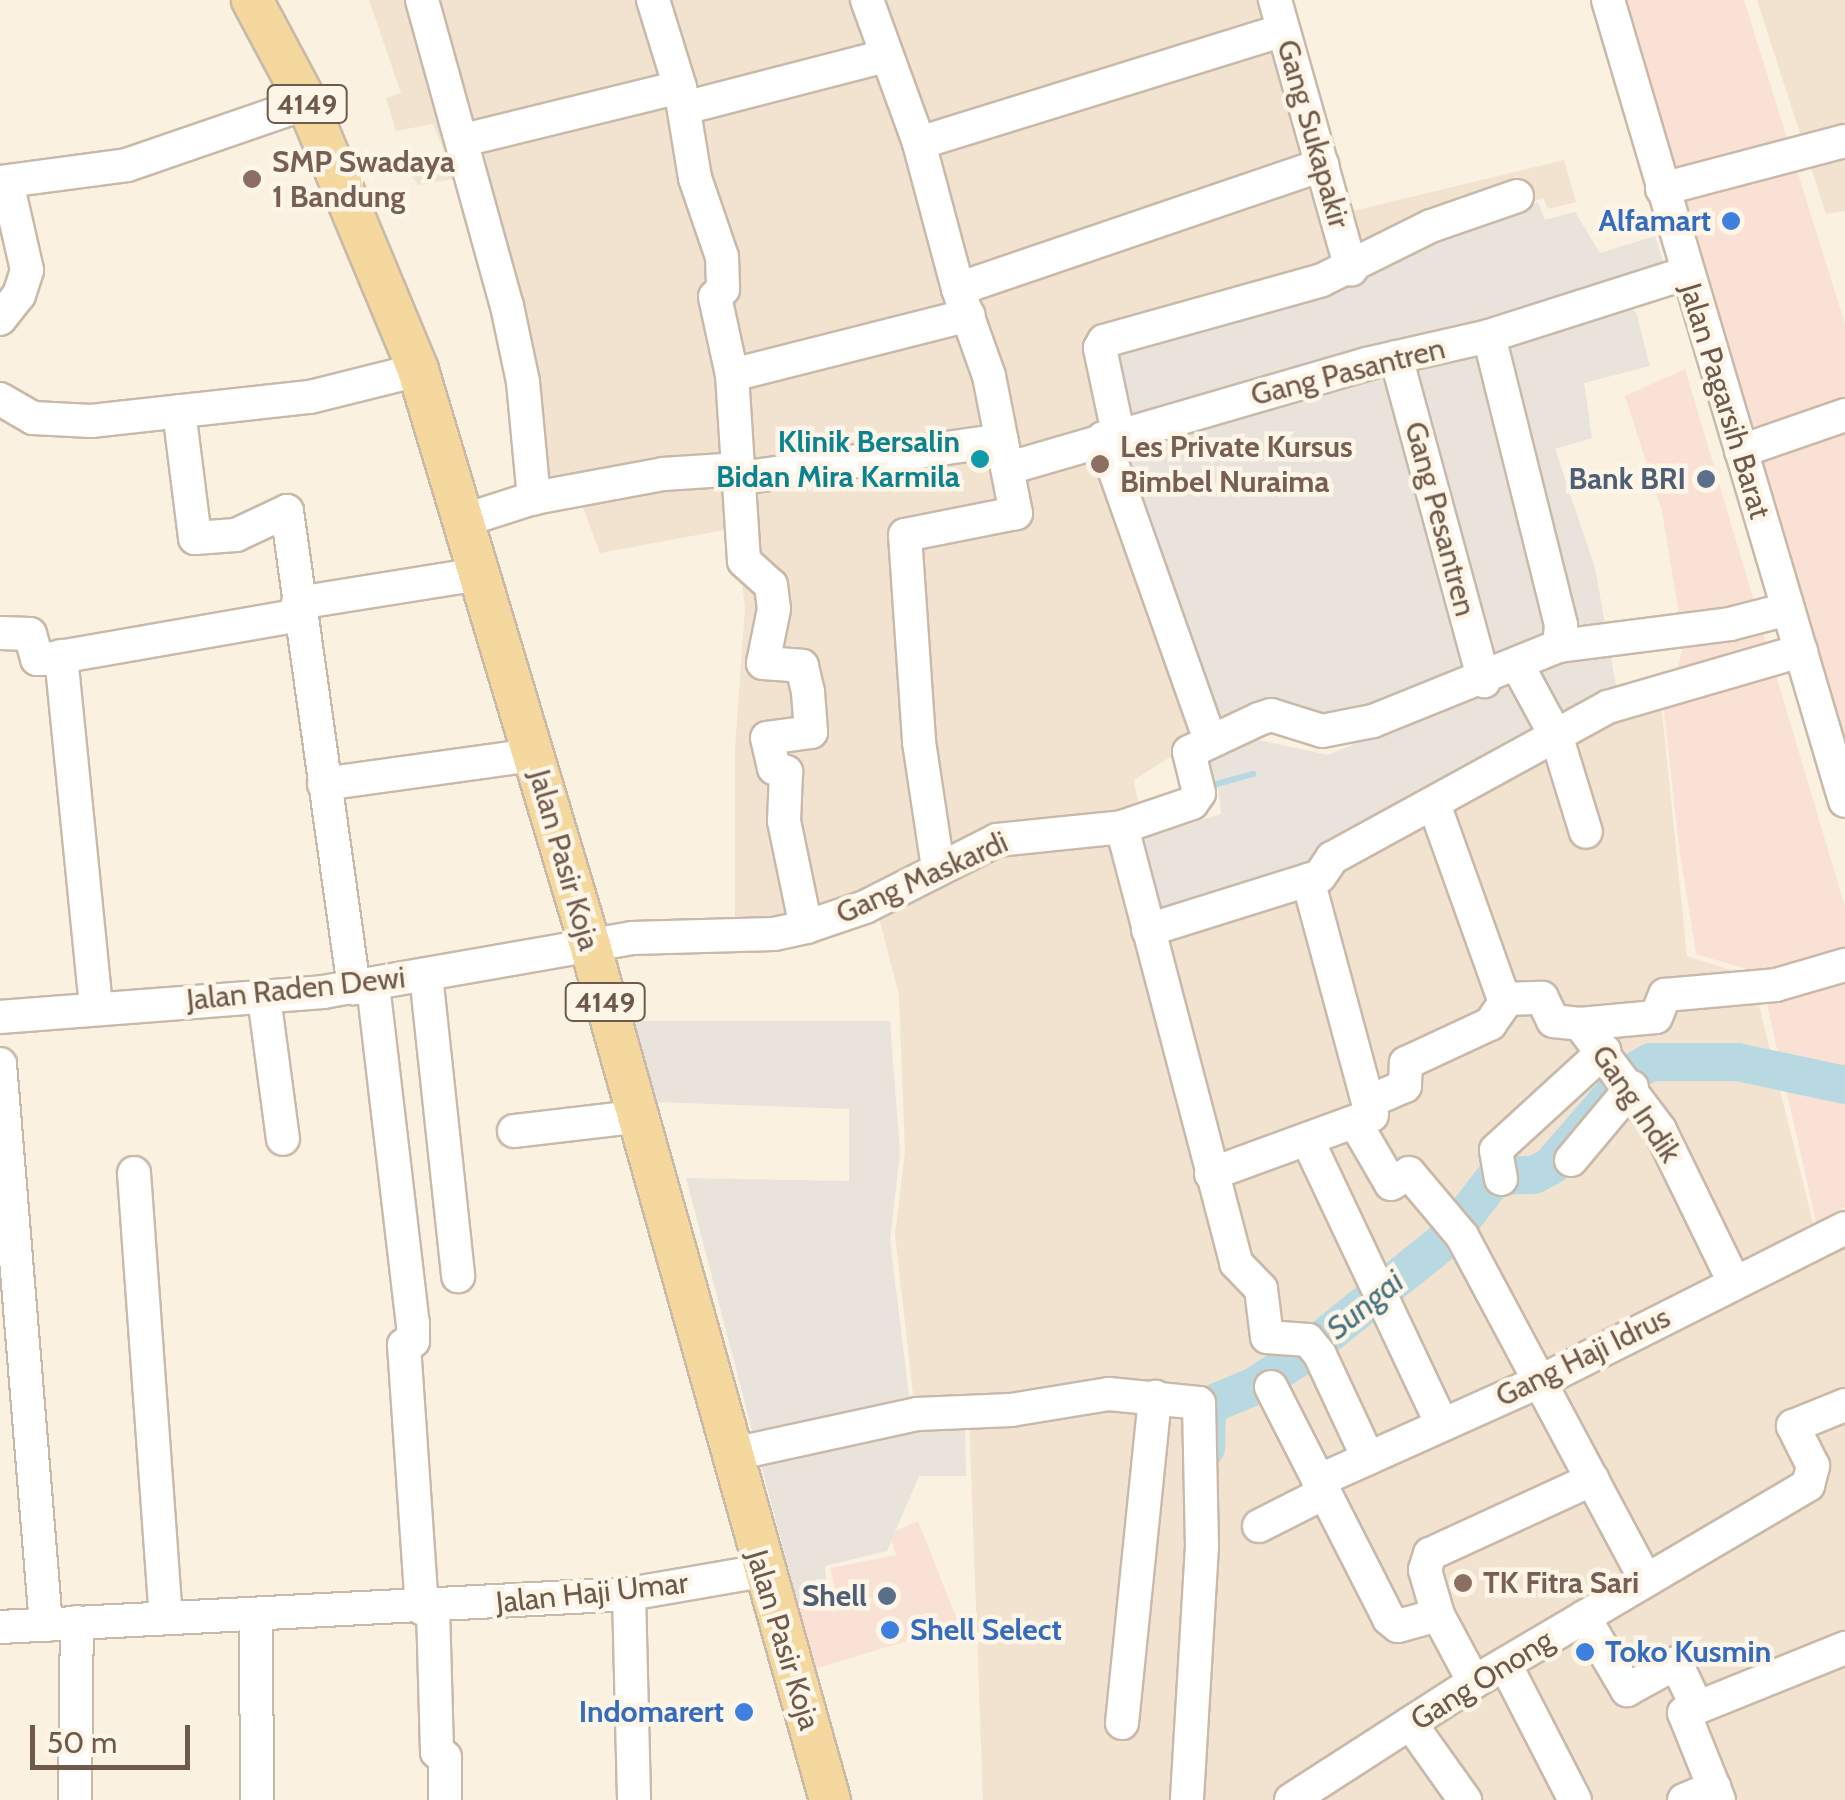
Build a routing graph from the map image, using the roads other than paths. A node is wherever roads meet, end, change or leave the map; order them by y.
1 (252, 0) edge
2 (422, 0) edge
3 (652, 0) edge
4 (868, 0) edge
5 (1608, 0) edge
6 (1279, 15) edge
7 (885, 56) junction
8 (682, 97) junction
9 (307, 103) junction
10 (464, 140) junction
11 (1845, 141) edge
12 (920, 143) junction
13 (1322, 165) junction
14 (3, 182) edge
15 (1662, 189) junction
16 (1517, 196) dead end
17 (1351, 269) junction
18 (1686, 273) junction
19 (964, 302) junction
20 (0, 319) edge
21 (1489, 336) junction
22 (1396, 357) junction
23 (418, 370) junction
24 (732, 375) junction
25 (0, 399) edge
26 (179, 411) junction
27 (1845, 414) edge
28 (1111, 436) junction
29 (1742, 451) junction
30 (1005, 454) junction
31 (740, 473) junction
32 (534, 498) junction
33 (465, 520) junction
34 (480, 574) junction
35 (299, 609) junction
36 (1788, 609) junction
37 (0, 633) edge
38 (1559, 646) junction
39 (1801, 651) junction
40 (61, 656) junction
41 (1519, 668) junction
42 (1484, 680) junction
43 (1209, 738) junction
44 (1557, 738) junction
45 (534, 755) junction
46 (324, 784) junction
47 (1845, 801) edge
48 (1434, 804) junction
49 (1122, 826) junction
50 (1586, 832) dead end
51 (938, 867) junction
52 (1308, 880) junction
53 (806, 927) junction
54 (1148, 930) junction
55 (590, 945) junction
56 (1845, 965) edge
57 (426, 975) junction
58 (364, 986) junction
59 (264, 997) junction
60 (96, 1007) junction
61 (1502, 1009) junction
62 (0, 1017) edge
63 (1580, 1024) junction
64 (0, 1064) edge
65 (1621, 1074) junction
66 (1362, 1113) junction
67 (634, 1117) junction
68 (514, 1131) dead end
69 (283, 1140) dead end
70 (1308, 1141) junction
71 (1571, 1160) dead end
72 (134, 1174) dead end
73 (1211, 1174) junction
74 (1501, 1177) dead end
75 (1845, 1228) edge
76 (458, 1276) dead end
77 (1734, 1282) junction
78 (1541, 1381) junction
79 (1271, 1387) dead end
80 (1155, 1397) junction
81 (1845, 1404) edge
82 (1441, 1423) junction
83 (730, 1455) junction
84 (1368, 1458) junction
85 (1592, 1479) junction
86 (1321, 1487) junction
87 (1259, 1526) dead end
88 (762, 1572) junction
89 (1646, 1580) junction
90 (629, 1594) junction
91 (1436, 1606) junction
92 (427, 1608) junction
93 (166, 1615) junction
94 (256, 1617) junction
95 (1584, 1617) junction
96 (62, 1624) junction
97 (0, 1627) edge
98 (1845, 1648) edge
99 (1505, 1664) junction
100 (1474, 1682) junction
101 (1696, 1705) junction
102 (1410, 1723) junction
103 (1122, 1724) dead end
104 (1301, 1794) edge
105 (1717, 1794) edge
106 (1675, 1799) edge
107 (75, 1800) edge
108 (257, 1800) edge
109 (445, 1800) edge
110 (634, 1800) edge
111 (830, 1800) edge
112 (1187, 1800) edge
113 (1465, 1800) edge
114 (1575, 1800) edge

1 - 9 main road, Jalan Pasir Koja / 4149
2 - 10 street
3 - 8 street
4 - 7 street
5 - 15 street, Jalan Pagarsih Barat
6 - 12 street
6 - 13 street, Gang Sukapakir
7 - 8 street
7 - 12 street
8 - 10 street
8 - 24 street
9 - 14 street
9 - 23 main road, Jalan Pasir Koja / 4149
10 - 32 street
11 - 15 street
12 - 19 street
13 - 17 street, Gang Sukapakir
13 - 19 street
14 - 20 street
15 - 18 street, Jalan Pagarsih Barat
16 - 17 street
17 - 28 street
18 - 21 street, Gang Pasantren
18 - 29 street, Jalan Pagarsih Barat
19 - 24 street
19 - 30 street
21 - 22 street, Gang Pasantren
21 - 38 street
22 - 28 street, Gang Pasantren
22 - 42 street, Gang Pesantren
23 - 26 street
23 - 33 main road, Jalan Pasir Koja / 4149
24 - 31 street
25 - 26 street
26 - 35 street
27 - 29 street
28 - 30 street, Gang Pasantren
28 - 43 street
29 - 36 street, Jalan Pagarsih Barat
30 - 31 street, Gang Pasantren
30 - 51 street
31 - 32 street
31 - 53 street
32 - 33 street
33 - 34 main road, Jalan Pasir Koja / 4149
34 - 35 street
34 - 45 main road, Jalan Pasir Koja / 4149
35 - 40 street
35 - 46 street
36 - 38 street
36 - 39 street, Jalan Pagarsih Barat
37 - 40 street
38 - 41 street
39 - 44 street
39 - 47 street, Jalan Pagarsih Barat
40 - 60 street
41 - 42 street
41 - 44 street
42 - 43 street
43 - 49 street, Gang Maskardi
44 - 48 street
44 - 50 street
45 - 46 street
45 - 55 main road, Jalan Pasir Koja / 4149
46 - 58 street
48 - 52 street
48 - 61 street
49 - 51 street, Gang Maskardi
49 - 54 street
51 - 53 street, Gang Maskardi
52 - 54 street
52 - 66 street
53 - 55 street, Gang Maskardi
54 - 73 street
55 - 57 street, Jalan Raden Dewi
55 - 67 main road, Jalan Pasir Koja / 4149
56 - 63 street, Gang Indik
57 - 58 street, Jalan Raden Dewi
57 - 76 street
58 - 59 street, Jalan Raden Dewi
58 - 92 street
59 - 60 street, Jalan Raden Dewi
59 - 69 street
60 - 62 street, Jalan Raden Dewi
61 - 63 street
61 - 66 street
63 - 65 street, Gang Indik
64 - 96 street
65 - 71 street
65 - 74 street
65 - 77 street, Gang Indik
66 - 70 street
66 - 78 street
67 - 68 street
67 - 83 main road, Jalan Pasir Koja / 4149
70 - 73 street
70 - 82 street
72 - 93 street
73 - 84 street
75 - 77 street, Gang Haji Idrus
77 - 78 street, Gang Haji Idrus
78 - 82 street, Gang Haji Idrus
78 - 85 street
79 - 86 street
80 - 83 street
80 - 103 street
80 - 112 street
81 - 89 street, Gang Onong
82 - 84 street, Gang Haji Idrus
83 - 88 main road, Jalan Pasir Koja / 4149
84 - 86 street, Gang Haji Idrus
85 - 89 street
85 - 91 street
86 - 87 street, Gang Haji Idrus
86 - 91 street
88 - 90 street, Jalan Haji Umar
88 - 111 main road, Jalan Pasir Koja / 4149
89 - 95 street, Gang Onong
90 - 92 street, Jalan Haji Umar
90 - 110 street
91 - 100 street
92 - 94 street, Jalan Haji Umar
92 - 109 street
93 - 94 street, Jalan Haji Umar
93 - 96 street, Jalan Haji Umar
94 - 108 street
95 - 99 street, Gang Onong
95 - 101 street
96 - 97 street, Jalan Haji Umar
96 - 107 street
98 - 101 street
99 - 100 street, Gang Onong
99 - 114 street
100 - 102 street, Gang Onong
101 - 105 street
102 - 104 street, Gang Onong
102 - 113 street
105 - 106 street

